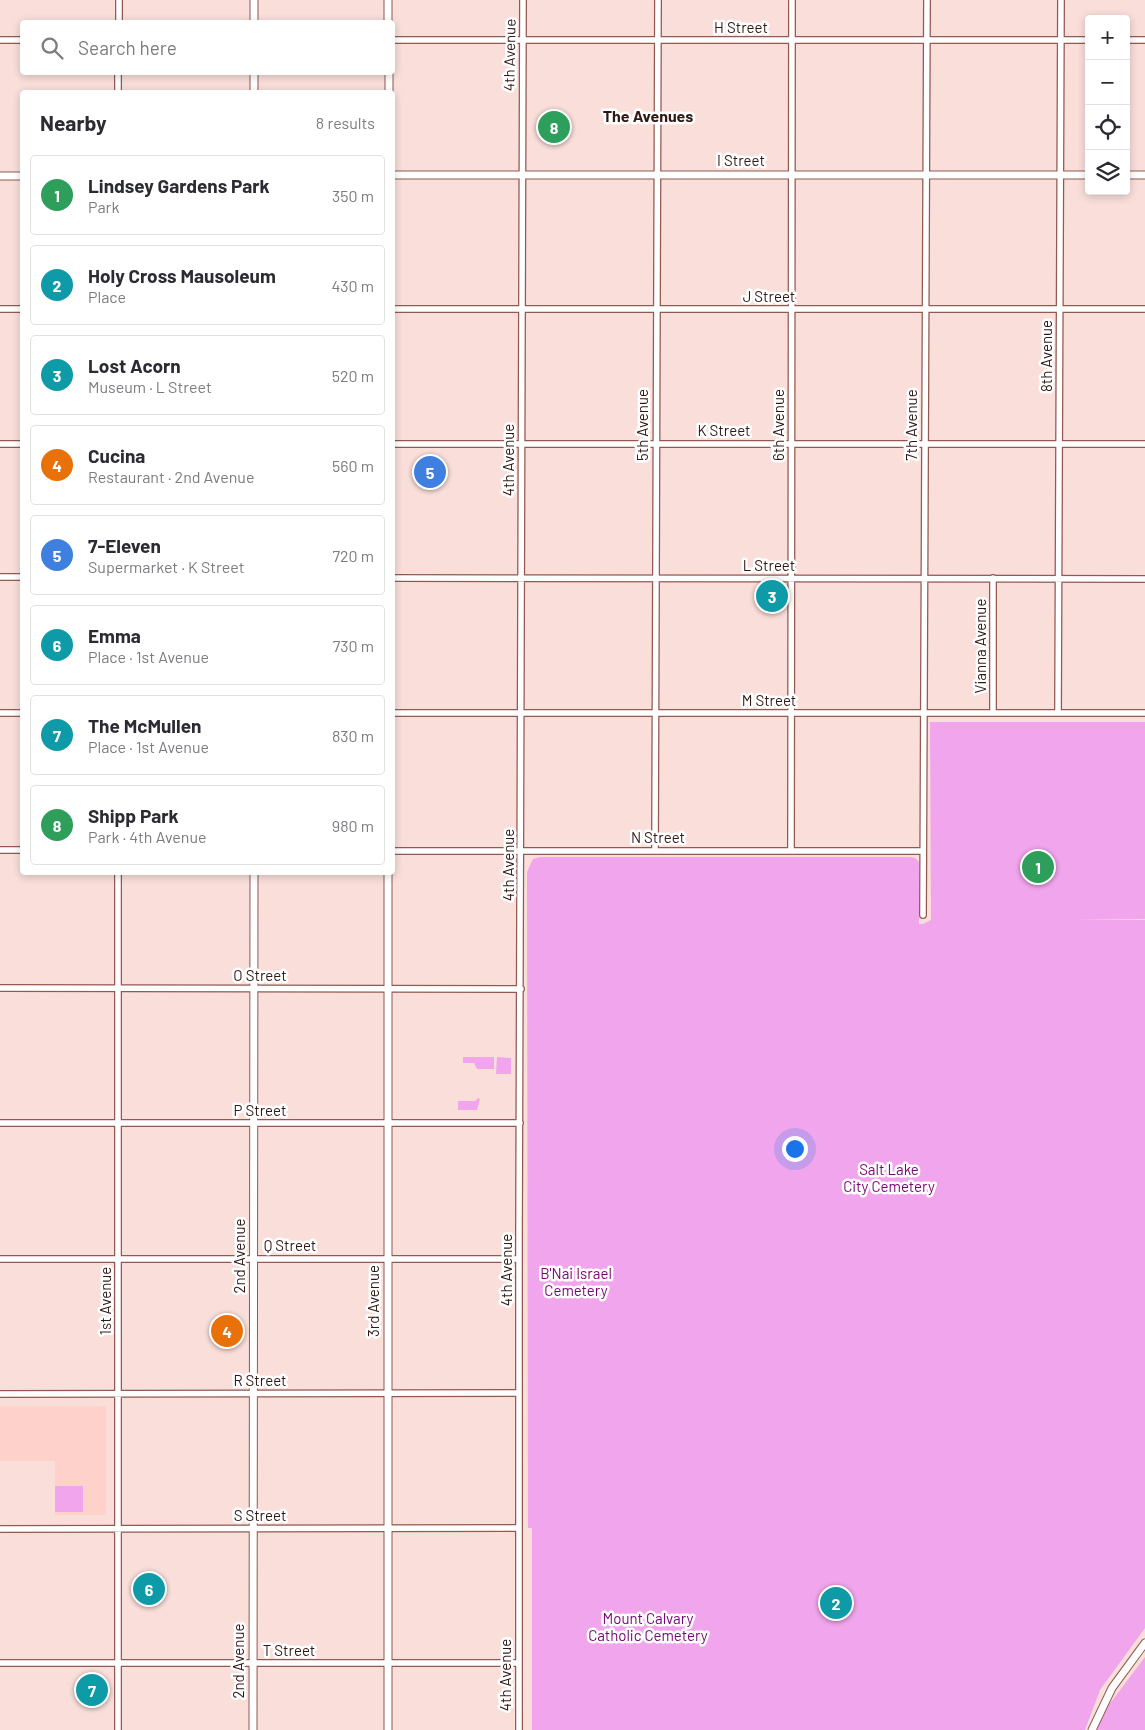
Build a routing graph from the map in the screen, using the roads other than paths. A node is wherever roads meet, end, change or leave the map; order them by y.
1 (119, 0) edge
2 (254, 0) edge
3 (388, 0) edge
4 (523, 0) edge
5 (658, 0) edge
6 (792, 0) edge
7 (927, 0) edge
8 (1061, 0) edge
9 (119, 20) edge
10 (254, 20) edge
11 (388, 20) edge
12 (0, 40) edge
13 (20, 40) edge
14 (395, 40) edge
15 (523, 40) junction
16 (657, 40) junction
17 (792, 40) junction
18 (927, 40) junction
19 (1061, 40) junction
20 (1085, 40) edge
21 (1130, 40) edge
22 (1145, 40) edge
23 (118, 75) edge
24 (254, 75) edge
25 (389, 75) edge
26 (118, 90) edge
27 (254, 90) edge
28 (389, 90) edge
29 (792, 174) junction
30 (395, 175) edge
31 (522, 175) junction
32 (657, 175) junction
33 (925, 175) junction
34 (1060, 175) junction
35 (1085, 175) edge
36 (1130, 175) edge
37 (1145, 175) edge
38 (0, 176) edge
39 (20, 176) edge
40 (0, 309) edge
41 (20, 309) edge
42 (395, 309) edge
43 (522, 309) junction
44 (656, 309) junction
45 (925, 309) junction
46 (1060, 309) junction
47 (1145, 309) edge
48 (792, 310) junction
49 (0, 444) edge
50 (20, 444) edge
51 (395, 444) edge
52 (522, 444) junction
53 (656, 444) junction
54 (791, 444) junction
55 (925, 444) junction
56 (1060, 444) junction
57 (1145, 444) edge
58 (0, 577) edge
59 (20, 577) edge
60 (395, 578) edge
61 (522, 578) junction
62 (655, 578) junction
63 (791, 578) junction
64 (924, 578) junction
65 (993, 578) junction
66 (1059, 578) junction
67 (1145, 578) edge
68 (0, 713) edge
69 (20, 713) edge
70 (395, 713) edge
71 (521, 713) junction
72 (656, 713) junction
73 (993, 713) junction
74 (1058, 713) junction
75 (1145, 713) edge
76 (790, 714) junction
77 (924, 714) junction
78 (0, 850) edge
79 (20, 850) edge
80 (656, 850) junction
81 (791, 850) junction
82 (395, 851) edge
83 (522, 851) junction
84 (923, 851) junction
85 (118, 875) edge
86 (254, 875) edge
87 (388, 875) edge
88 (923, 915) dead end
89 (0, 988) edge
90 (118, 988) junction
91 (388, 988) junction
92 (254, 989) junction
93 (521, 989) junction
94 (0, 1123) edge
95 (253, 1123) junction
96 (388, 1123) junction
97 (520, 1123) junction
98 (118, 1124) junction
99 (0, 1259) edge
100 (118, 1259) junction
101 (253, 1259) junction
102 (388, 1259) junction
103 (519, 1259) junction
104 (519, 1393) junction
105 (0, 1394) edge
106 (118, 1394) junction
107 (253, 1394) junction
108 (388, 1394) junction
109 (118, 1528) junction
110 (252, 1528) junction
111 (388, 1528) junction
112 (519, 1528) junction
113 (0, 1529) edge
114 (1145, 1643) edge
115 (0, 1663) edge
116 (118, 1663) junction
117 (253, 1663) junction
118 (388, 1663) junction
119 (519, 1663) junction
120 (118, 1730) edge
121 (253, 1730) edge
122 (388, 1730) edge
123 (520, 1730) edge
124 (1092, 1730) edge

1 - 9 street
2 - 10 street
3 - 11 street
4 - 15 street, 4th Avenue
5 - 16 street, 5th Avenue
6 - 17 street, 6th Avenue
7 - 18 street, 7th Avenue
8 - 19 street, 8th Avenue
12 - 13 street
14 - 15 street, H Street
15 - 16 street, H Street
15 - 31 street, 4th Avenue
16 - 17 street, H Street
16 - 32 street, 5th Avenue
17 - 18 street, H Street
17 - 29 street, 6th Avenue
18 - 19 street, H Street
18 - 33 street, 7th Avenue
19 - 20 street, H Street
19 - 34 street, 8th Avenue
21 - 22 street
23 - 26 street
24 - 27 street
25 - 28 street
29 - 32 street, I Street
29 - 33 street, I Street
29 - 48 street, 6th Avenue
30 - 31 street, I Street
31 - 32 street, I Street
31 - 43 street, 4th Avenue
32 - 44 street, 5th Avenue
33 - 34 street, I Street
33 - 45 street, 7th Avenue
34 - 35 street, I Street
34 - 46 street, 8th Avenue
36 - 37 street
38 - 39 street
40 - 41 street
42 - 43 street, J Street
43 - 44 street, J Street
43 - 52 street, 4th Avenue
44 - 48 street, J Street
44 - 53 street, 5th Avenue
45 - 46 street, J Street
45 - 48 street, J Street
45 - 55 street, 7th Avenue
46 - 47 street, J Street
46 - 56 street, 8th Avenue
48 - 54 street, 6th Avenue
49 - 50 street
51 - 52 street, K Street
52 - 53 street, K Street
52 - 61 street, 4th Avenue
53 - 54 street, K Street
53 - 62 street, 5th Avenue
54 - 55 street, K Street
54 - 63 street, 6th Avenue
55 - 56 street, K Street
55 - 64 street, 7th Avenue
56 - 57 street, K Street
56 - 66 street, 8th Avenue
58 - 59 street
60 - 61 street, L Street
61 - 62 street, L Street
61 - 71 street, 4th Avenue
62 - 63 street, L Street
62 - 72 street, 5th Avenue
63 - 64 street, L Street
63 - 76 street, 6th Avenue
64 - 65 street, L Street
64 - 77 street, 7th Avenue
65 - 66 street, L Street
65 - 73 street, Vianna Avenue
66 - 67 street, L Street
66 - 74 street, 8th Avenue
68 - 69 street
70 - 71 street, M Street
71 - 72 street, M Street
71 - 83 street, 4th Avenue
72 - 76 street, M Street
72 - 80 street, 5th Avenue
73 - 74 street, M Street
73 - 77 street, M Street
74 - 75 street, M Street
76 - 77 street, M Street
76 - 81 street, 6th Avenue
77 - 84 street, 7th Avenue
78 - 79 street
80 - 81 street, N Street
80 - 83 street, N Street
81 - 84 street, N Street
82 - 83 street, N Street
83 - 93 street, 4th Avenue
84 - 88 street, 7th Avenue
85 - 90 street, 1st Avenue
86 - 92 street, 2nd Avenue
87 - 91 street, 3rd Avenue
89 - 90 street, O Street
90 - 92 street, O Street
90 - 98 street, 1st Avenue
91 - 92 street, O Street
91 - 93 street, O Street
91 - 96 street, 3rd Avenue
92 - 95 street, 2nd Avenue
93 - 97 street, 4th Avenue
94 - 98 street, P Street
95 - 96 street, P Street
95 - 98 street, P Street
95 - 101 street, 2nd Avenue
96 - 97 street, P Street
96 - 102 street, 3rd Avenue
97 - 103 street, 4th Avenue
98 - 100 street, 1st Avenue
99 - 100 street, Q Street
100 - 101 street, Q Street
100 - 106 street, 1st Avenue
101 - 102 street, Q Street
101 - 107 street, 2nd Avenue
102 - 103 street, Q Street
102 - 108 street, 3rd Avenue
103 - 104 street, 4th Avenue
104 - 108 street, R Street
104 - 112 street, 4th Avenue
105 - 106 street, R Street
106 - 107 street, R Street
106 - 109 street, 1st Avenue
107 - 108 street, R Street
107 - 110 street, 2nd Avenue
108 - 111 street, 3rd Avenue
109 - 110 street, S Street
109 - 113 street, S Street
109 - 116 street, 1st Avenue
110 - 111 street, S Street
110 - 117 street, 2nd Avenue
111 - 112 street, S Street
111 - 118 street, 3rd Avenue
112 - 119 street, 4th Avenue
114 - 124 street
115 - 116 street, T Street
116 - 117 street, T Street
116 - 120 street, 1st Avenue
117 - 118 street, T Street
117 - 121 street, 2nd Avenue
118 - 119 street, T Street
118 - 122 street, 3rd Avenue
119 - 123 street, 4th Avenue

